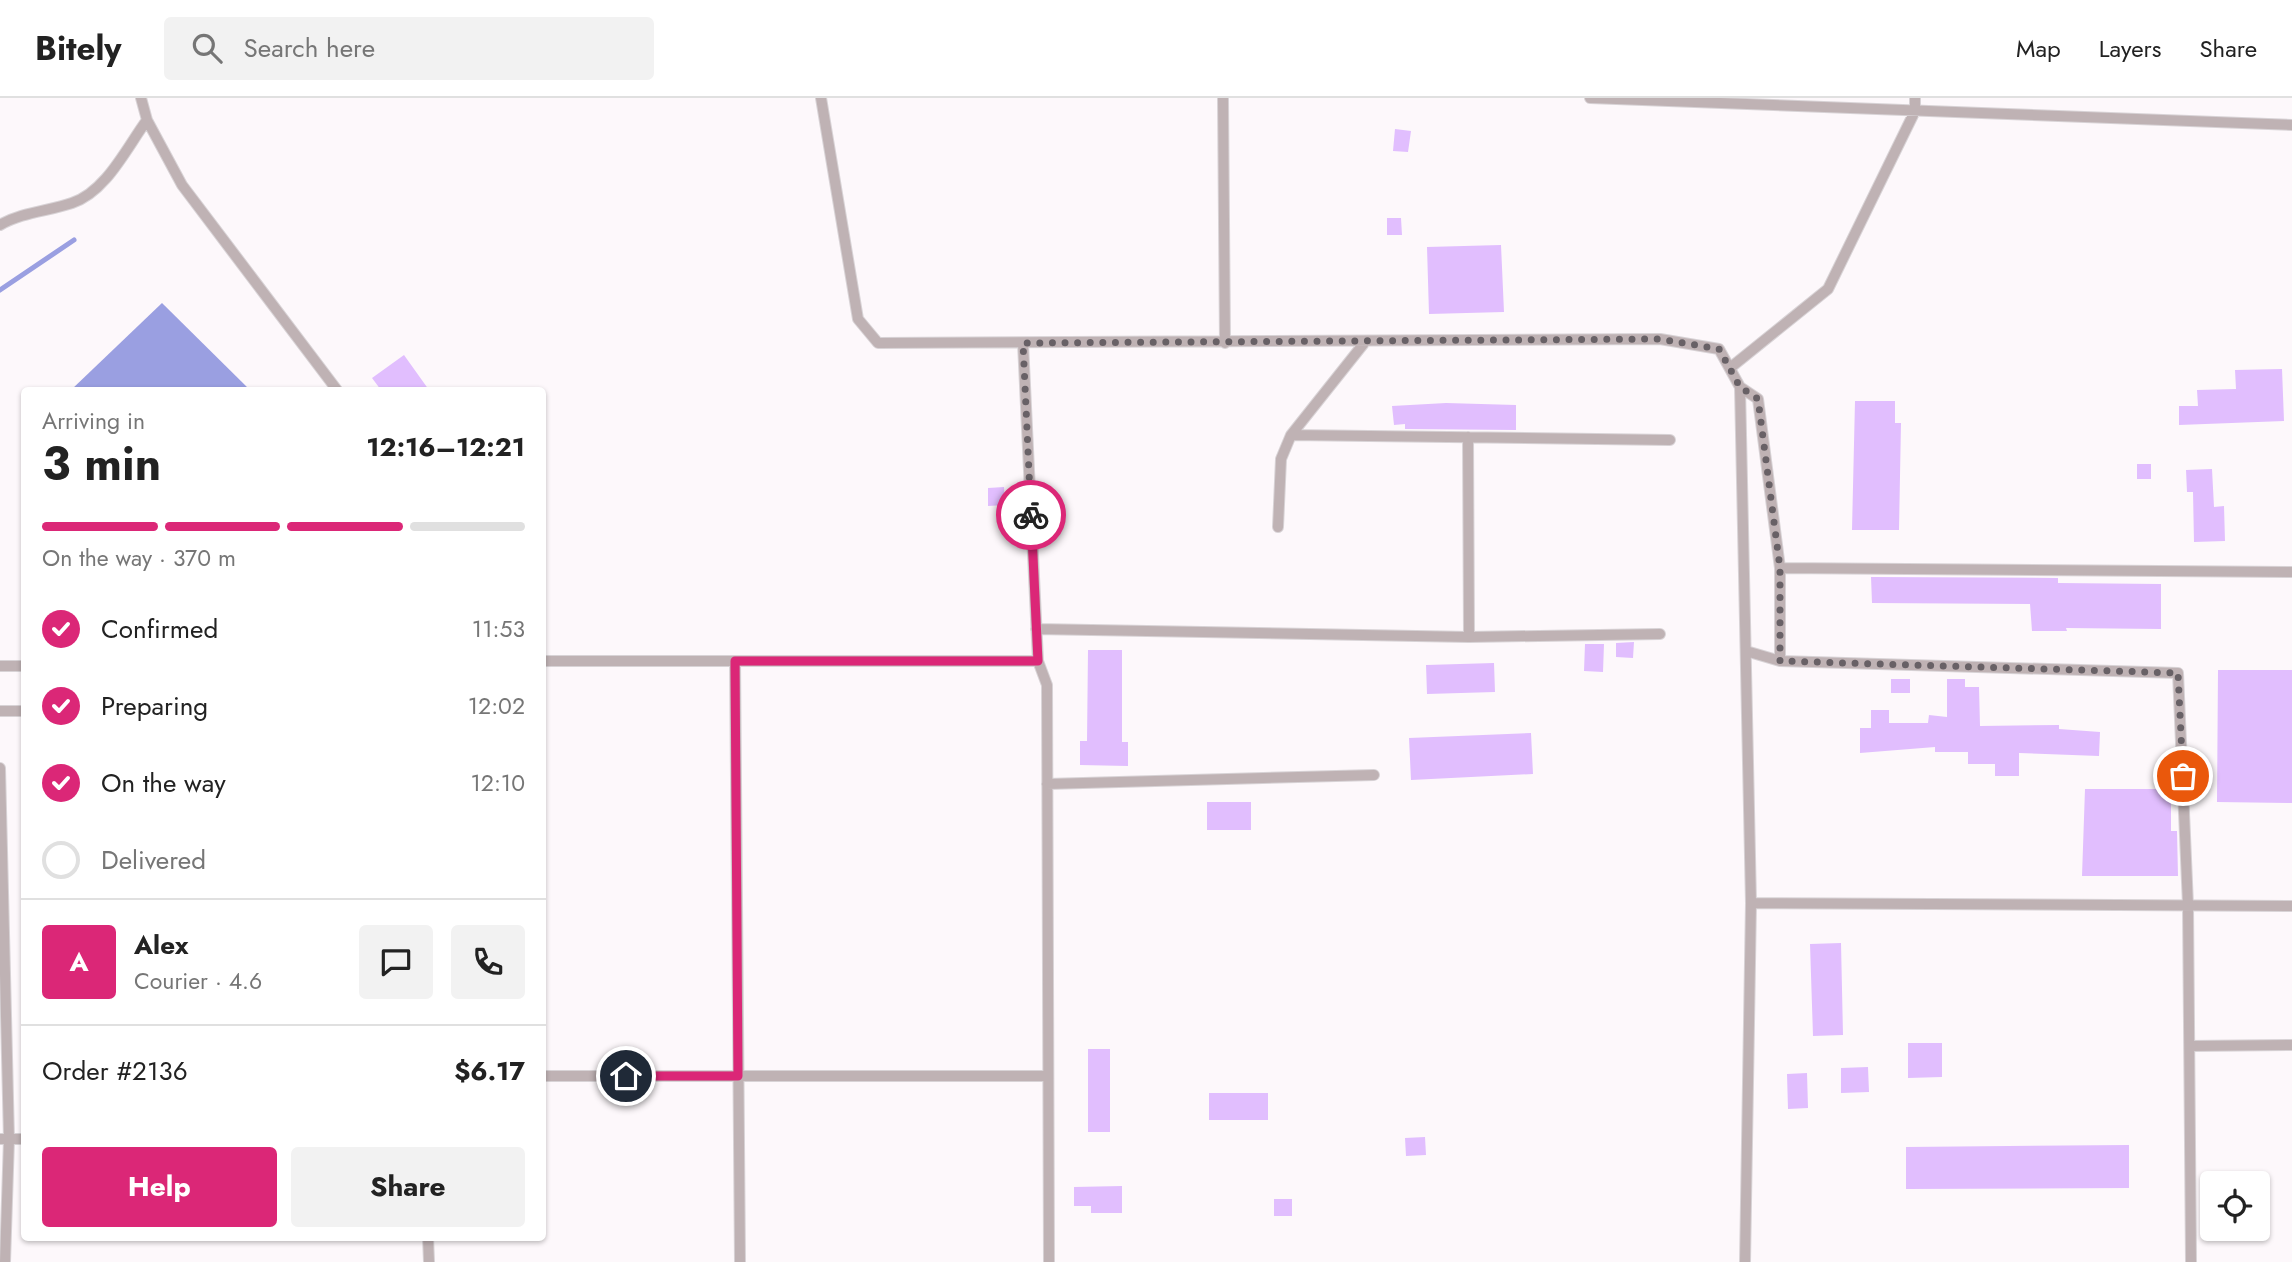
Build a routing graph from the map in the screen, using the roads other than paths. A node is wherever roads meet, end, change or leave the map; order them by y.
1 (141, 98) edge
2 (821, 98) edge
3 (1223, 98) edge
4 (1590, 98) edge
5 (1915, 98) edge
6 (1915, 111) junction
7 (147, 120) junction
8 (2292, 125) edge
9 (0, 225) edge
10 (1364, 342) junction
11 (1023, 343) junction
12 (1225, 343) junction
13 (1730, 368) junction
14 (335, 387) edge
15 (1740, 387) junction
16 (1291, 435) junction
17 (1468, 437) junction
18 (1670, 440) dead end
19 (1278, 527) dead end
20 (1780, 568) junction
21 (2292, 572) edge
22 (1036, 629) junction
23 (1660, 634) dead end
24 (1469, 637) junction
25 (1746, 651) junction
26 (546, 661) edge
27 (735, 661) junction
28 (1038, 661) junction
29 (1780, 661) junction
30 (0, 666) edge
31 (21, 666) edge
32 (0, 711) edge
33 (21, 711) edge
34 (0, 768) edge
35 (1374, 775) dead end
36 (1047, 784) junction
37 (1751, 902) junction
38 (2188, 905) junction
39 (2292, 906) edge
40 (2292, 1045) edge
41 (2190, 1046) junction
42 (546, 1076) edge
43 (738, 1076) junction
44 (1048, 1076) junction
45 (4, 1139) edge
46 (428, 1241) edge
47 (5, 1262) edge
48 (429, 1262) edge
49 (740, 1262) edge
50 (1049, 1262) edge
51 (1745, 1262) edge
52 (2191, 1262) edge

1 - 7 lane
2 - 11 lane
3 - 12 lane
4 - 6 lane
5 - 6 lane
6 - 8 lane
6 - 13 lane
7 - 9 lane
7 - 14 lane
10 - 12 lane
10 - 13 lane
10 - 16 lane
11 - 12 lane
11 - 22 lane
13 - 15 lane
15 - 20 lane
15 - 25 lane
16 - 17 lane
16 - 19 lane
17 - 18 lane
17 - 24 lane
20 - 21 lane
20 - 29 lane
22 - 24 lane
22 - 28 lane
23 - 24 lane
25 - 29 lane
25 - 37 lane
26 - 27 lane
27 - 28 lane
27 - 43 lane
28 - 36 lane
29 - 38 lane
30 - 31 lane
32 - 33 lane
34 - 45 lane
35 - 36 lane
36 - 44 lane
37 - 38 lane
37 - 51 lane
38 - 39 lane
38 - 41 lane
40 - 41 lane
41 - 52 lane
42 - 43 lane
43 - 44 lane
43 - 49 lane
44 - 50 lane
45 - 47 lane
46 - 48 lane

